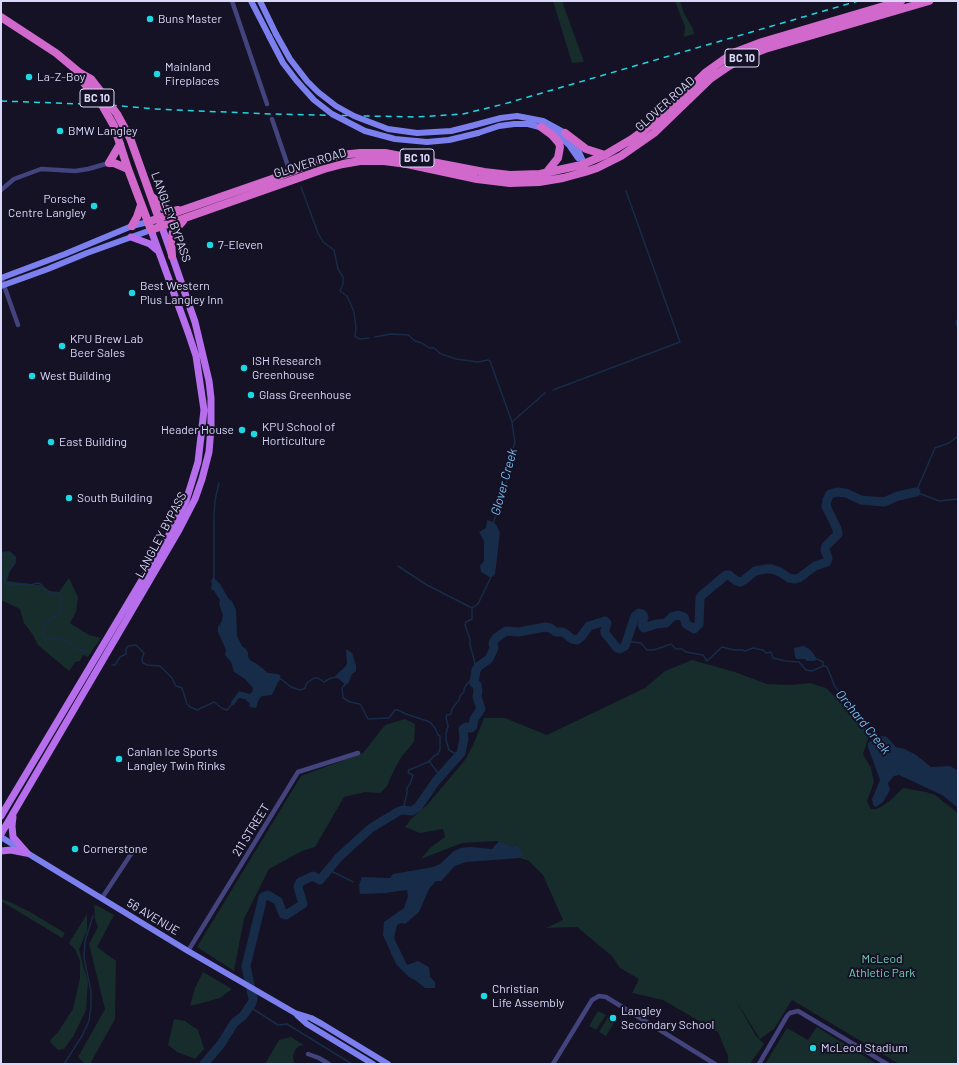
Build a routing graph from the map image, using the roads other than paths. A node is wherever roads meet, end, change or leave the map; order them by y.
1 (232, 1) edge
2 (251, 1) edge
3 (260, 1) edge
4 (901, 1) edge
5 (929, 1) edge
6 (1, 18) edge
7 (80, 72) junction
8 (266, 104) dead end
9 (272, 119) dead end
10 (541, 127) junction
11 (565, 133) junction
12 (120, 144) junction
13 (605, 155) junction
14 (109, 163) junction
15 (583, 167) junction
16 (128, 169) junction
17 (290, 172) junction
18 (546, 173) junction
19 (1, 190) edge
20 (150, 195) junction
21 (141, 205) junction
22 (183, 210) junction
23 (185, 219) junction
24 (161, 222) junction
25 (132, 226) junction
26 (150, 226) junction
27 (131, 237) junction
28 (159, 253) junction
29 (172, 256) junction
30 (1, 278) edge
31 (2, 285) edge
32 (18, 325) dead end
33 (358, 753) dead end
34 (7, 806) junction
35 (15, 811) junction
36 (1, 812) edge
37 (1, 816) edge
38 (1, 836) edge
39 (135, 848) dead end
40 (1, 851) edge
41 (27, 853) junction
42 (102, 898) junction
43 (188, 951) junction
44 (295, 1013) junction
45 (308, 1054) dead end
46 (372, 1054) junction
47 (365, 1059) junction
48 (329, 1064) edge
49 (373, 1064) edge
50 (388, 1064) edge
51 (553, 1064) edge
52 (715, 1064) edge
53 (759, 1064) edge
54 (887, 1064) edge

1 - 8 street
2 - 10 main road, bridge
3 - 11 main road, bridge
4 - 13 highway, GLOVER ROAD / BC 10
5 - 15 highway, GLOVER ROAD / BC 10
6 - 7 highway, LANGLEY BYPASS / BC 10
7 - 12 highway, LANGLEY BYPASS / BC 10
7 - 20 highway, LANGLEY BYPASS / BC 10
9 - 17 street
10 - 15 main road
10 - 18 highway
11 - 13 highway
11 - 15 main road
12 - 14 highway
12 - 16 highway, LANGLEY BYPASS / BC 10
13 - 15 highway, GLOVER ROAD / BC 10
14 - 16 highway
14 - 19 street
15 - 18 highway, GLOVER ROAD / BC 10
15 - 23 highway, GLOVER ROAD / BC 10
16 - 21 highway, LANGLEY BYPASS / BC 10
17 - 18 highway, GLOVER ROAD / BC 10
17 - 22 highway, GLOVER ROAD / BC 10
20 - 22 highway
20 - 24 highway, LANGLEY BYPASS / BC 10
21 - 25 highway
21 - 26 highway, LANGLEY BYPASS / BC 10
22 - 24 highway, GLOVER ROAD / BC 10
23 - 24 highway, GLOVER ROAD / BC 10
23 - 29 highway
24 - 26 highway, GLOVER ROAD / BC 10
24 - 29 main road, LANGLEY BYPASS
25 - 26 main road, GLOVER ROAD
25 - 30 main road, GLOVER ROAD
26 - 27 main road, GLOVER ROAD
26 - 28 main road, LANGLEY BYPASS
27 - 28 main road
27 - 31 main road, GLOVER ROAD
28 - 34 main road, LANGLEY BYPASS
29 - 35 main road, LANGLEY BYPASS
30 - 31 street
31 - 32 street
33 - 43 street, 211 STREET
34 - 36 main road
34 - 37 main road, LANGLEY BYPASS
35 - 38 main road, LANGLEY BYPASS
35 - 41 main road
38 - 41 main road, 56 AVENUE
39 - 42 street
40 - 41 main road
41 - 42 main road, 56 AVENUE
42 - 43 main road, 56 AVENUE
43 - 44 main road, 56 AVENUE
44 - 46 main road, 56 AVENUE
44 - 47 main road, 56 AVENUE
45 - 48 street
46 - 47 main road
46 - 50 main road, 56 AVENUE
47 - 49 main road, 56 AVENUE
51 - 52 street
53 - 54 street

